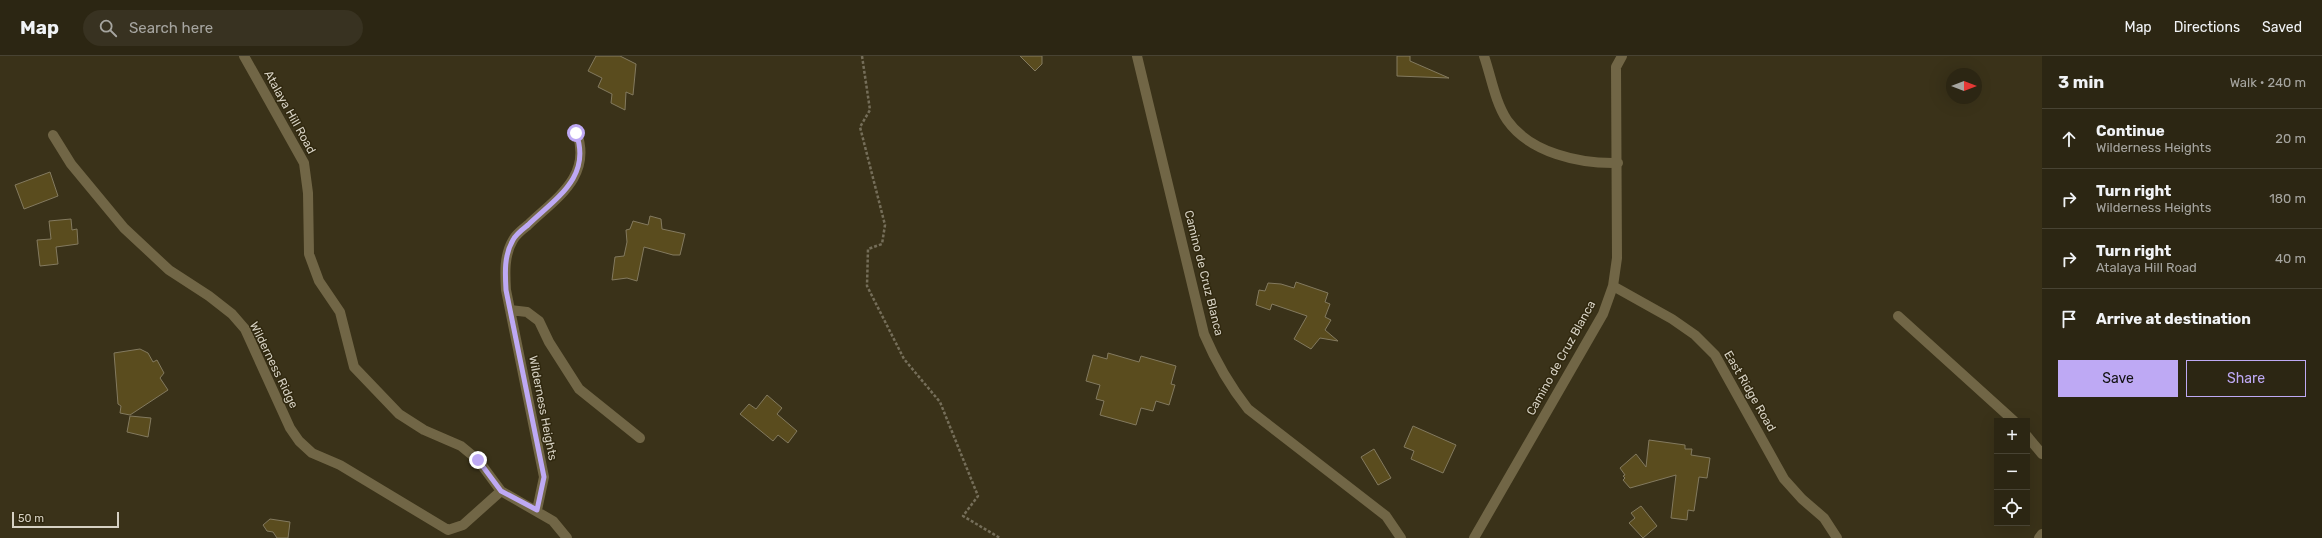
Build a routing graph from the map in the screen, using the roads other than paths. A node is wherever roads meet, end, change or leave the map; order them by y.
1 (244, 56) edge
2 (1137, 56) edge
3 (1484, 56) edge
4 (1622, 56) edge
5 (576, 133) dead end
6 (53, 135) dead end
7 (1618, 163) junction
8 (1613, 286) junction
9 (510, 310) junction
10 (1898, 316) dead end
11 (2012, 418) edge
12 (640, 438) dead end
13 (2030, 440) edge
14 (2042, 454) edge
15 (501, 491) junction
16 (537, 510) junction
17 (2042, 534) edge
18 (567, 538) edge
19 (1401, 538) edge
20 (1474, 538) edge
21 (1837, 538) edge
22 (2040, 538) edge

1 - 15 street, Atalaya Hill Road
2 - 19 street, Camino de Cruz Blanca
3 - 7 street
4 - 7 street, Camino de Cruz Blanca
5 - 9 street, Wilderness Heights
6 - 15 street, Wilderness Ridge
7 - 8 street, Camino de Cruz Blanca
8 - 20 street, Camino de Cruz Blanca
8 - 21 street, East Ridge Road
9 - 12 street, Wilderness Heights
9 - 16 street, Wilderness Heights
10 - 11 street
13 - 14 street
15 - 16 street, Atalaya Hill Road
16 - 18 street, Atalaya Hill Road
17 - 22 street

